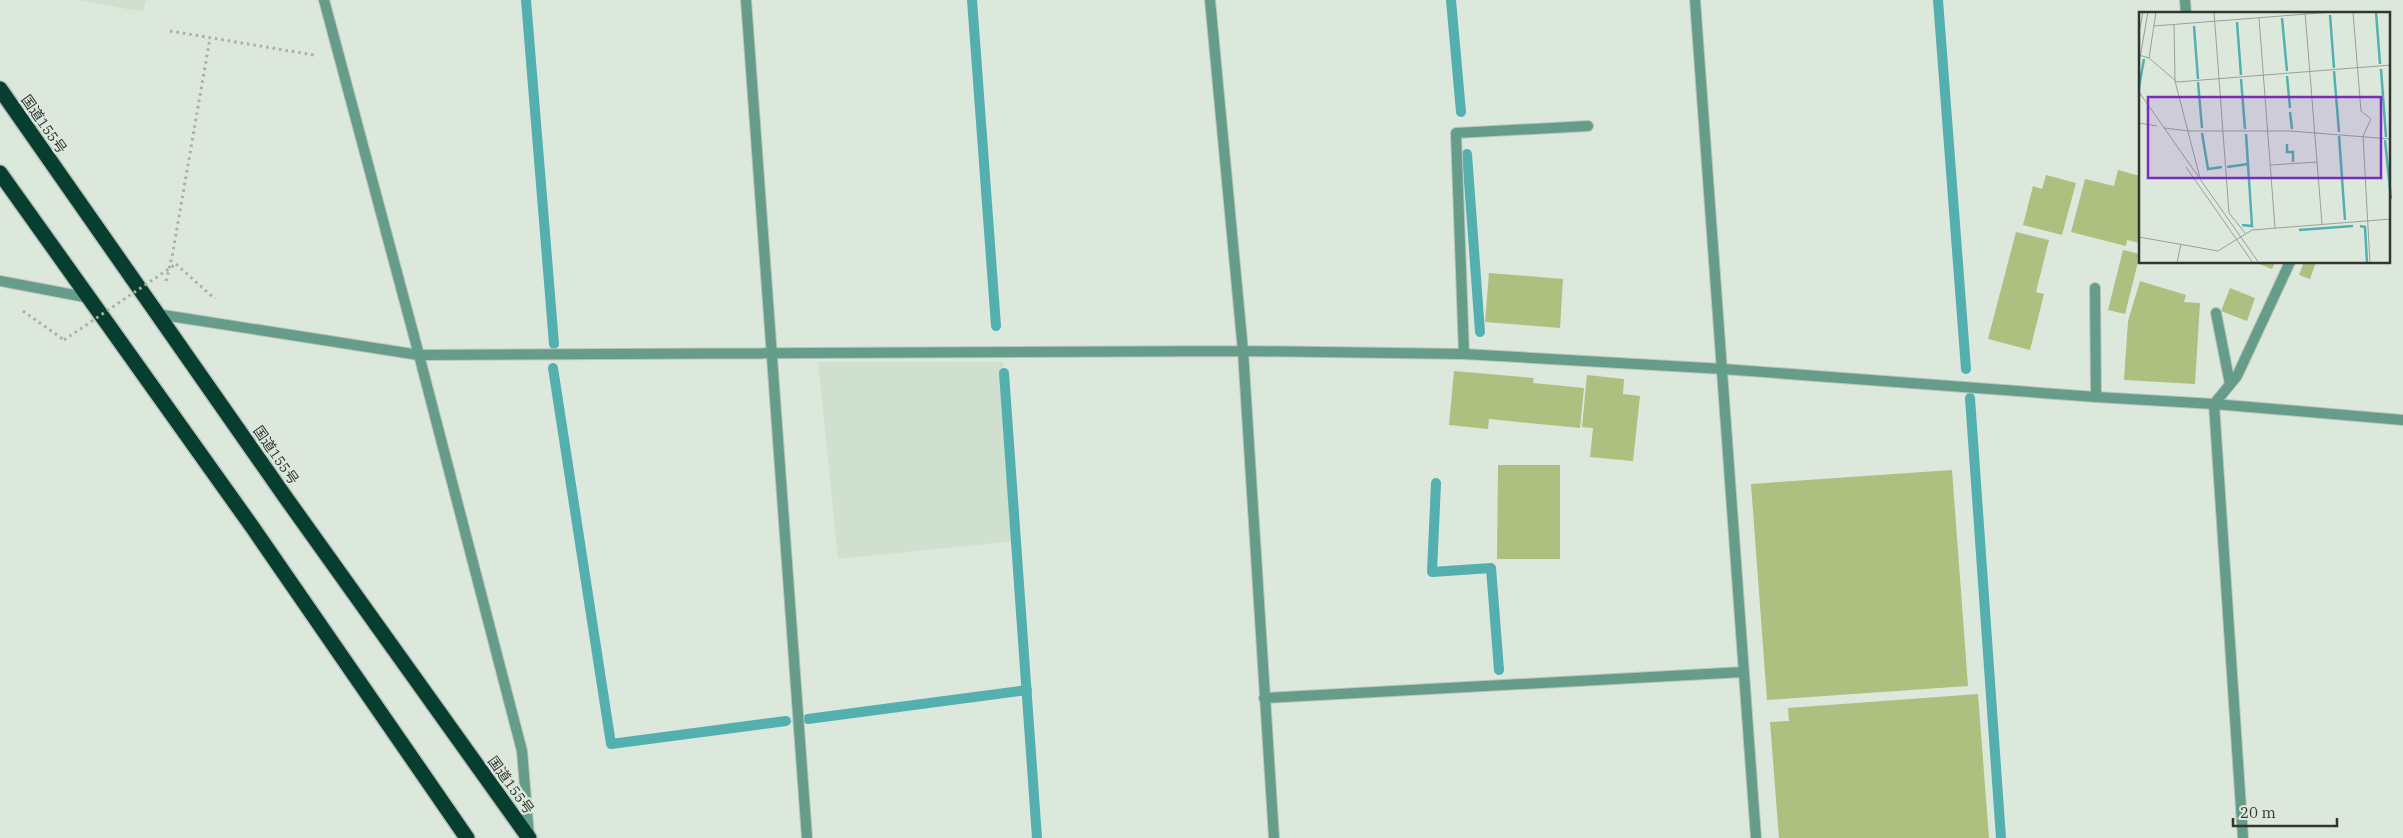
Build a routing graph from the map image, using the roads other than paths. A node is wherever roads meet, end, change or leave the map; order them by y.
1 (324, 0) edge
2 (746, 0) edge
3 (1210, 0) edge
4 (1695, 0) edge
5 (0, 89) edge
6 (1588, 126) dead end
7 (0, 173) edge
8 (2289, 264) edge
9 (0, 281) edge
10 (2096, 288) dead end
11 (90, 298) junction
12 (2216, 313) dead end
13 (157, 314) junction
14 (1244, 351) junction
15 (770, 353) junction
16 (1464, 354) junction
17 (419, 355) junction
18 (1723, 369) junction
19 (2230, 384) junction
20 (2096, 397) junction
21 (2214, 404) junction
22 (2403, 420) edge
23 (1743, 672) junction
24 (1264, 698) junction
25 (467, 838) edge
26 (529, 838) edge
27 (807, 838) edge
28 (1274, 838) edge
29 (1756, 838) edge
30 (2243, 838) edge

1 - 17 street
2 - 15 street
3 - 14 street
4 - 18 street
5 - 13 highway, 国道155号
6 - 16 street
7 - 11 highway
8 - 19 street
9 - 11 street
10 - 20 street
11 - 25 highway
12 - 19 street
13 - 17 street
13 - 26 highway, 国道155号
14 - 15 street
14 - 16 street
14 - 24 street
15 - 17 street
15 - 27 street
16 - 18 street
17 - 26 street
18 - 20 street
18 - 23 street
19 - 21 street
20 - 21 street
21 - 22 street
21 - 30 street
23 - 24 street
23 - 29 street
24 - 28 street

